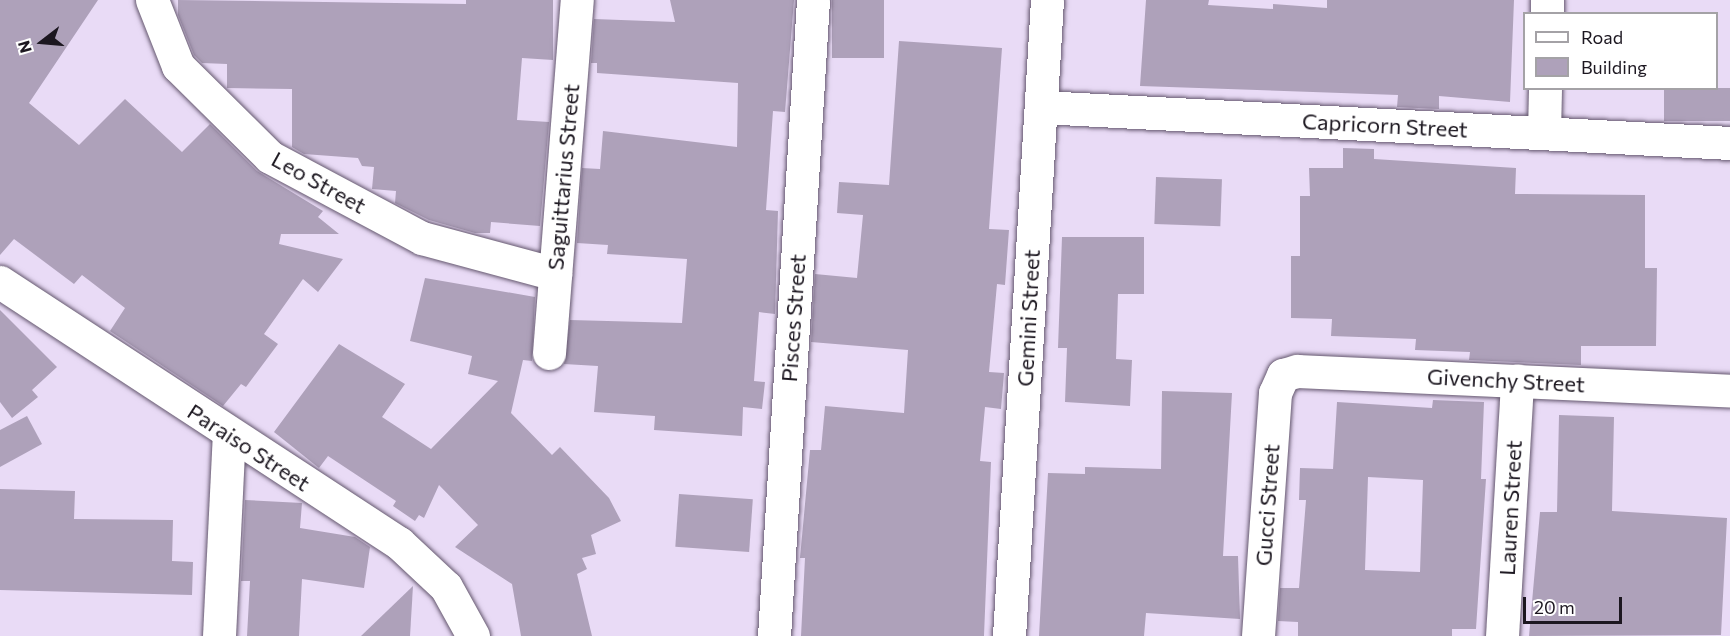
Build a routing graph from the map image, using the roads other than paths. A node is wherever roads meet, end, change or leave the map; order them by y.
1 (152, 0) edge
2 (577, 0) edge
3 (813, 0) edge
4 (1047, 0) edge
5 (1545, 90) edge
6 (1041, 107) junction
7 (1544, 133) junction
8 (1730, 143) edge
9 (555, 274) junction
10 (3, 289) edge
11 (549, 353) dead end
12 (1283, 375) joint
13 (1517, 380) junction
14 (1730, 391) edge
15 (230, 435) junction
16 (219, 636) edge
17 (473, 636) edge
18 (774, 636) edge
19 (1009, 636) edge
20 (1258, 636) edge
21 (1502, 636) edge

1 - 9 street, Leo Street
2 - 9 street, Saguittarius Street
3 - 18 street, Pisces Street
4 - 6 street, Gemini Street
5 - 7 street
6 - 7 street, Capricorn Street
6 - 19 street, Gemini Street
7 - 8 street, Capricorn Street
9 - 11 street, Saguittarius Street
10 - 15 street, Paraiso Street
12 - 13 street, Givenchy Street
12 - 20 street, Gucci Street
13 - 14 street, Givenchy Street
13 - 21 street, Lauren Street
15 - 16 street
15 - 17 street, Paraiso Street

